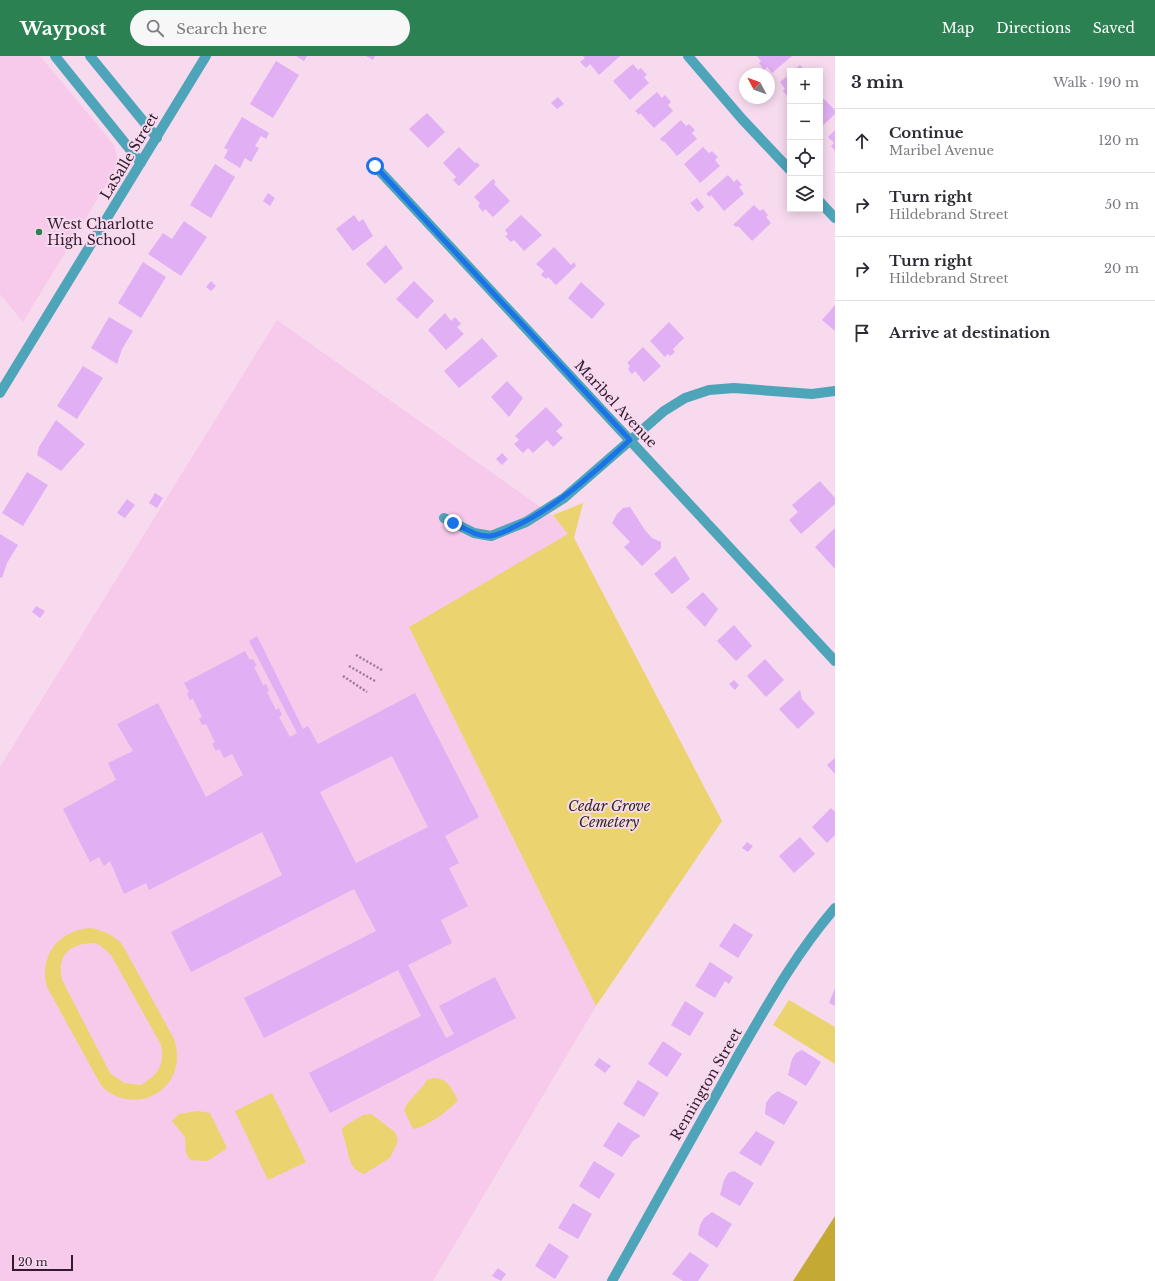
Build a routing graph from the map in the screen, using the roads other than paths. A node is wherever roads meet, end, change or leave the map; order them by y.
1 (55, 56) edge
2 (90, 56) edge
3 (206, 56) edge
4 (688, 56) edge
5 (157, 138) junction
6 (142, 163) junction
7 (375, 166) dead end
8 (787, 167) edge
9 (823, 205) edge
10 (835, 218) edge
11 (835, 391) edge
12 (0, 394) edge
13 (630, 440) junction
14 (444, 518) dead end
15 (835, 660) edge
16 (835, 908) edge
17 (612, 1281) edge

1 - 6 street
2 - 5 street
3 - 5 street, LaSalle Street
4 - 8 street
5 - 6 street, LaSalle Street
6 - 12 street, LaSalle Street
7 - 13 street, Maribel Avenue
9 - 10 street
11 - 13 street
13 - 14 street
13 - 15 street, Maribel Avenue
16 - 17 street, Remington Street

